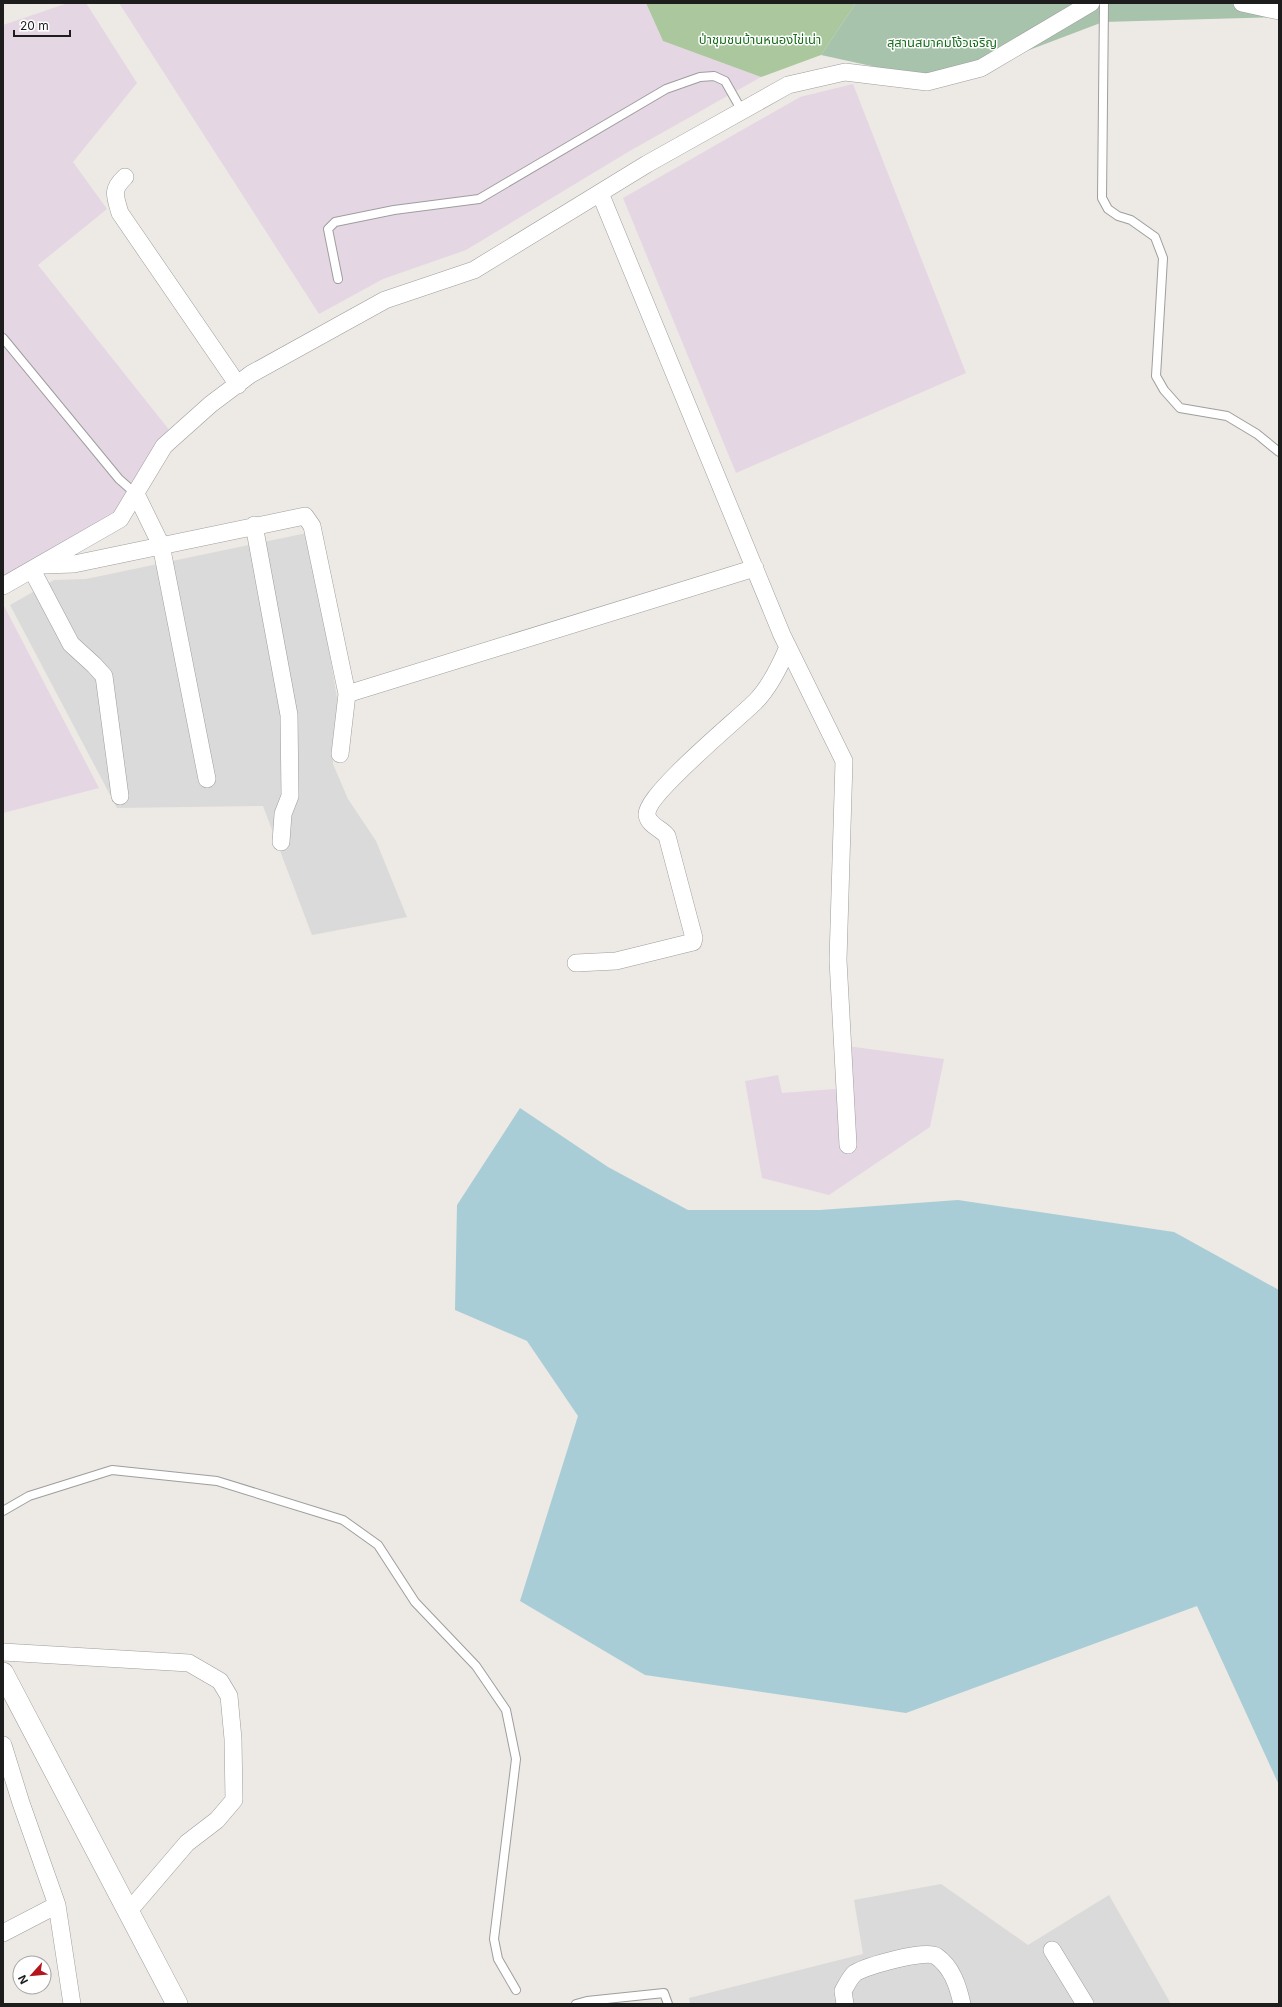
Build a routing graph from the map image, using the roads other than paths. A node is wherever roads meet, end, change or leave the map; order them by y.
1 (1091, 3) edge
2 (1104, 3) edge
3 (1242, 3) edge
4 (1279, 11) edge
5 (742, 111) junction
6 (125, 177) dead end
7 (600, 193) junction
8 (338, 279) dead end
9 (3, 338) edge
10 (238, 385) junction
11 (1279, 452) edge
12 (136, 494) junction
13 (254, 526) junction
14 (160, 546) junction
15 (36, 567) junction
16 (755, 568) junction
17 (3, 586) edge
18 (788, 647) junction
19 (347, 694) junction
20 (340, 754) dead end
21 (207, 779) dead end
22 (120, 796) dead end
23 (281, 842) dead end
24 (576, 963) dead end
25 (848, 1145) dead end
26 (3, 1511) edge
27 (3, 1652) edge
28 (4, 1677) edge
29 (3, 1745) edge
30 (57, 1906) junction
31 (128, 1912) junction
32 (3, 1932) edge
33 (1052, 1950) dead end
34 (516, 1990) dead end
35 (72, 2004) edge
36 (177, 2004) edge
37 (576, 2004) edge
38 (668, 2004) edge
39 (845, 2004) edge
40 (962, 2004) edge
41 (1085, 2004) edge

1 - 5 street
2 - 11 lane
3 - 4 street
5 - 7 street
5 - 8 lane
6 - 10 street
7 - 10 street
7 - 16 street
9 - 12 lane
10 - 12 street
12 - 14 street
12 - 15 street
13 - 14 street
13 - 19 street
13 - 23 street
14 - 15 street
14 - 21 street
15 - 17 street
15 - 22 street
16 - 18 street
16 - 19 street
18 - 24 street
18 - 25 street
19 - 20 street
26 - 34 lane
27 - 31 street
28 - 31 street
29 - 30 street
30 - 32 street
30 - 35 street
31 - 36 street
33 - 41 street
37 - 38 lane
39 - 40 street

